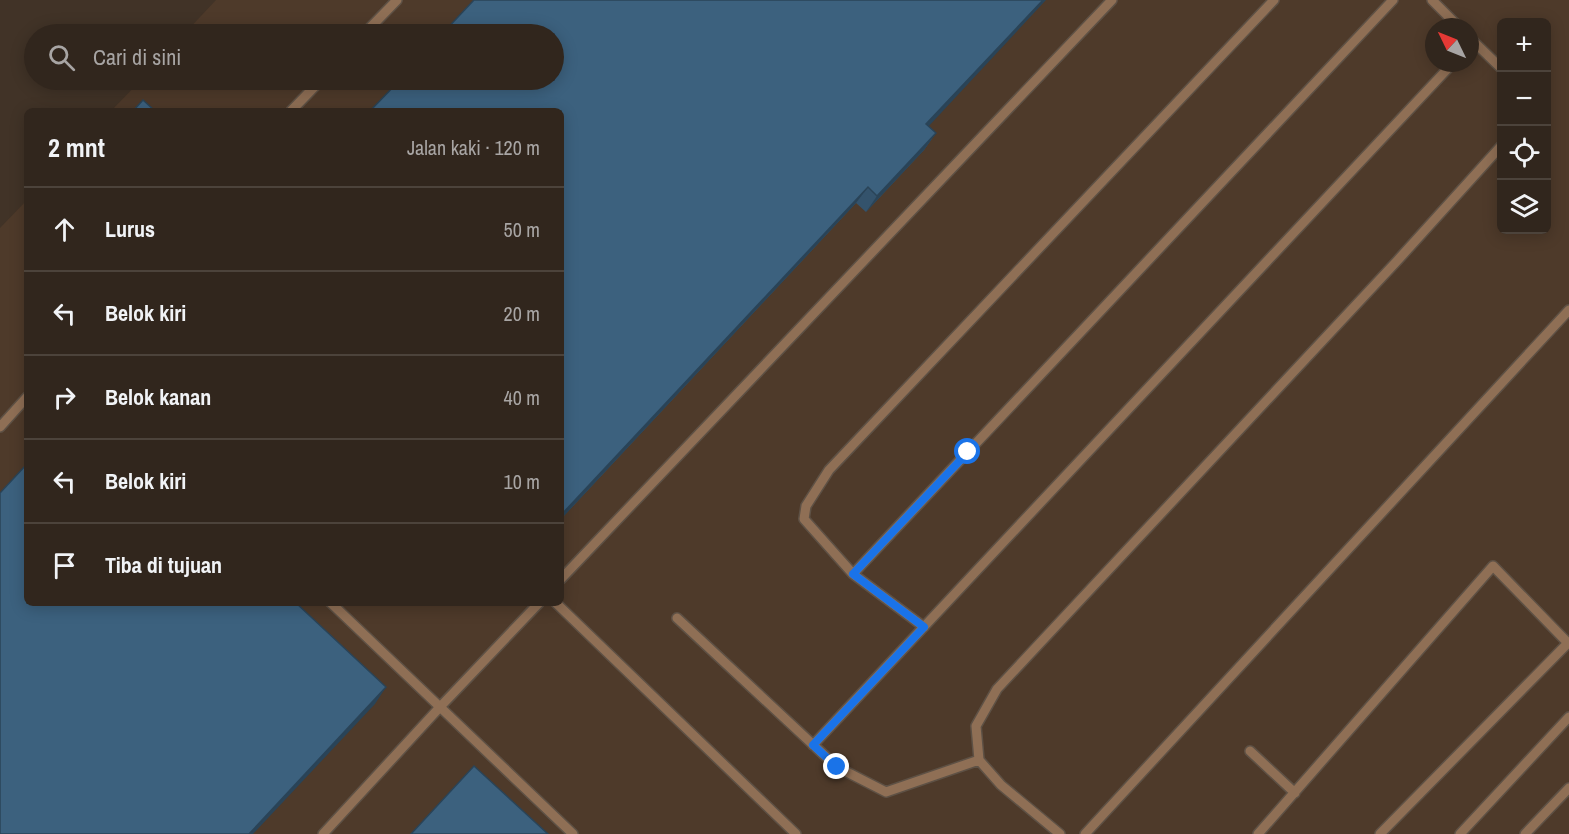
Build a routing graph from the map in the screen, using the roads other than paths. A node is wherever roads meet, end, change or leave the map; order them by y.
1 (397, 0) edge
2 (1112, 0) edge
3 (1274, 0) edge
4 (1393, 0) edge
5 (1432, 0) edge
6 (1450, 18) edge
7 (374, 24) edge
8 (1479, 49) edge
9 (1497, 65) edge
10 (1445, 72) edge
11 (311, 90) edge
12 (294, 108) edge
13 (1497, 151) edge
14 (1569, 310) edge
15 (24, 400) edge
16 (0, 427) edge
17 (853, 574) junction
18 (564, 576) edge
19 (334, 606) edge
20 (536, 606) edge
21 (559, 606) edge
22 (677, 618) dead end
23 (924, 627) junction
24 (1569, 643) edge
25 (440, 707) junction
26 (1569, 717) edge
27 (813, 745) junction
28 (1250, 751) dead end
29 (979, 760) junction
30 (1569, 788) edge
31 (1295, 793) junction
32 (323, 834) edge
33 (573, 834) edge
34 (796, 834) edge
35 (1060, 834) edge
36 (1085, 834) edge
37 (1258, 834) edge
38 (1380, 834) edge
39 (1461, 834) edge
40 (1525, 834) edge

1 - 7 lane
2 - 18 lane
3 - 17 lane
4 - 17 lane
5 - 6 lane
8 - 9 lane
10 - 23 lane
11 - 12 lane
13 - 29 lane
14 - 36 lane
15 - 16 lane
17 - 23 lane
19 - 25 lane
20 - 25 lane
21 - 34 lane
22 - 27 lane
23 - 27 lane
24 - 31 lane
24 - 38 lane
25 - 32 lane
25 - 33 lane
26 - 39 lane
27 - 29 lane
28 - 31 lane
29 - 35 lane
30 - 40 lane
31 - 37 lane

